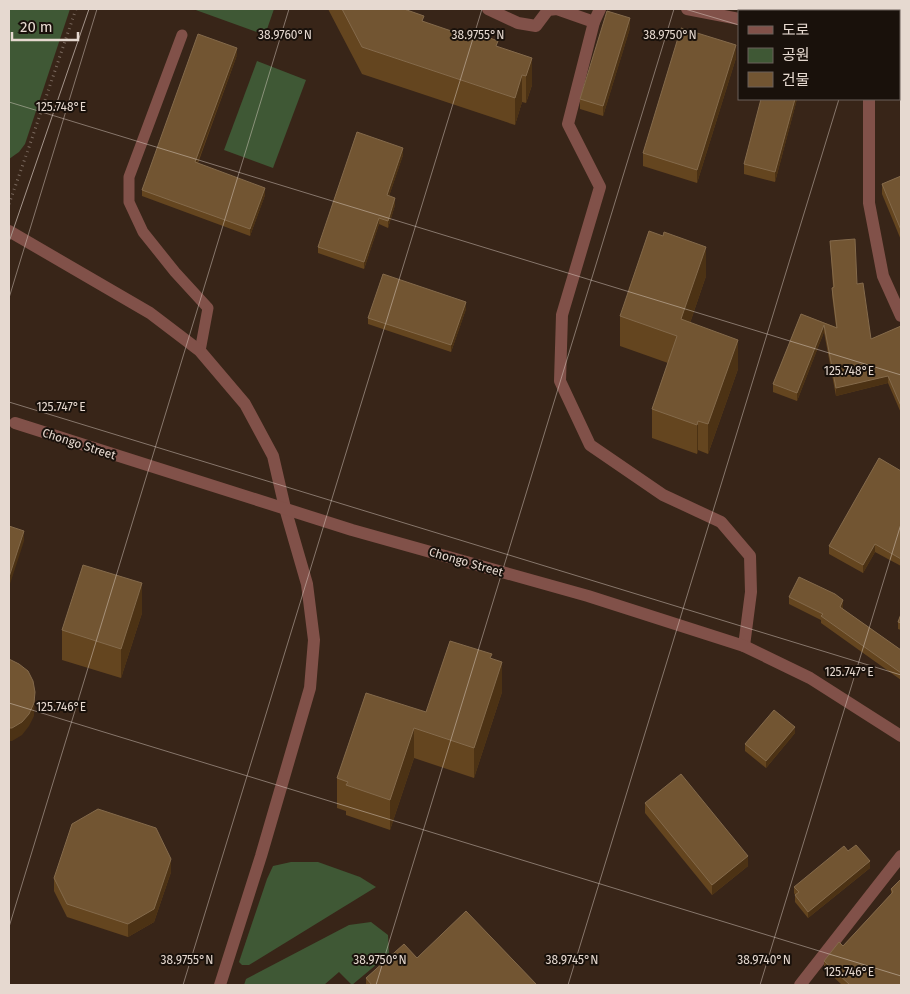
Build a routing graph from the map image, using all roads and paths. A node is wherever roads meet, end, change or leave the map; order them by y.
1 (76, 9) edge
2 (488, 9) edge
3 (600, 9) edge
4 (687, 9) edge
5 (738, 19) edge
6 (594, 22) junction
7 (182, 35) dead end
8 (869, 100) edge
9 (9, 204) edge
10 (9, 231) edge
11 (901, 316) edge
12 (200, 351) junction
13 (15, 423) dead end
14 (285, 508) junction
15 (744, 646) junction
16 (901, 736) edge
17 (901, 856) edge
18 (220, 985) edge
19 (800, 985) edge

1 - 9 path
2 - 6 street
3 - 6 street
4 - 5 street
6 - 15 street
7 - 12 lane
8 - 11 street
10 - 12 street
12 - 14 street
13 - 14 street, Chongo Street
14 - 15 street, Chongo Street
14 - 18 street
15 - 16 street, Chongo Street
17 - 19 street

